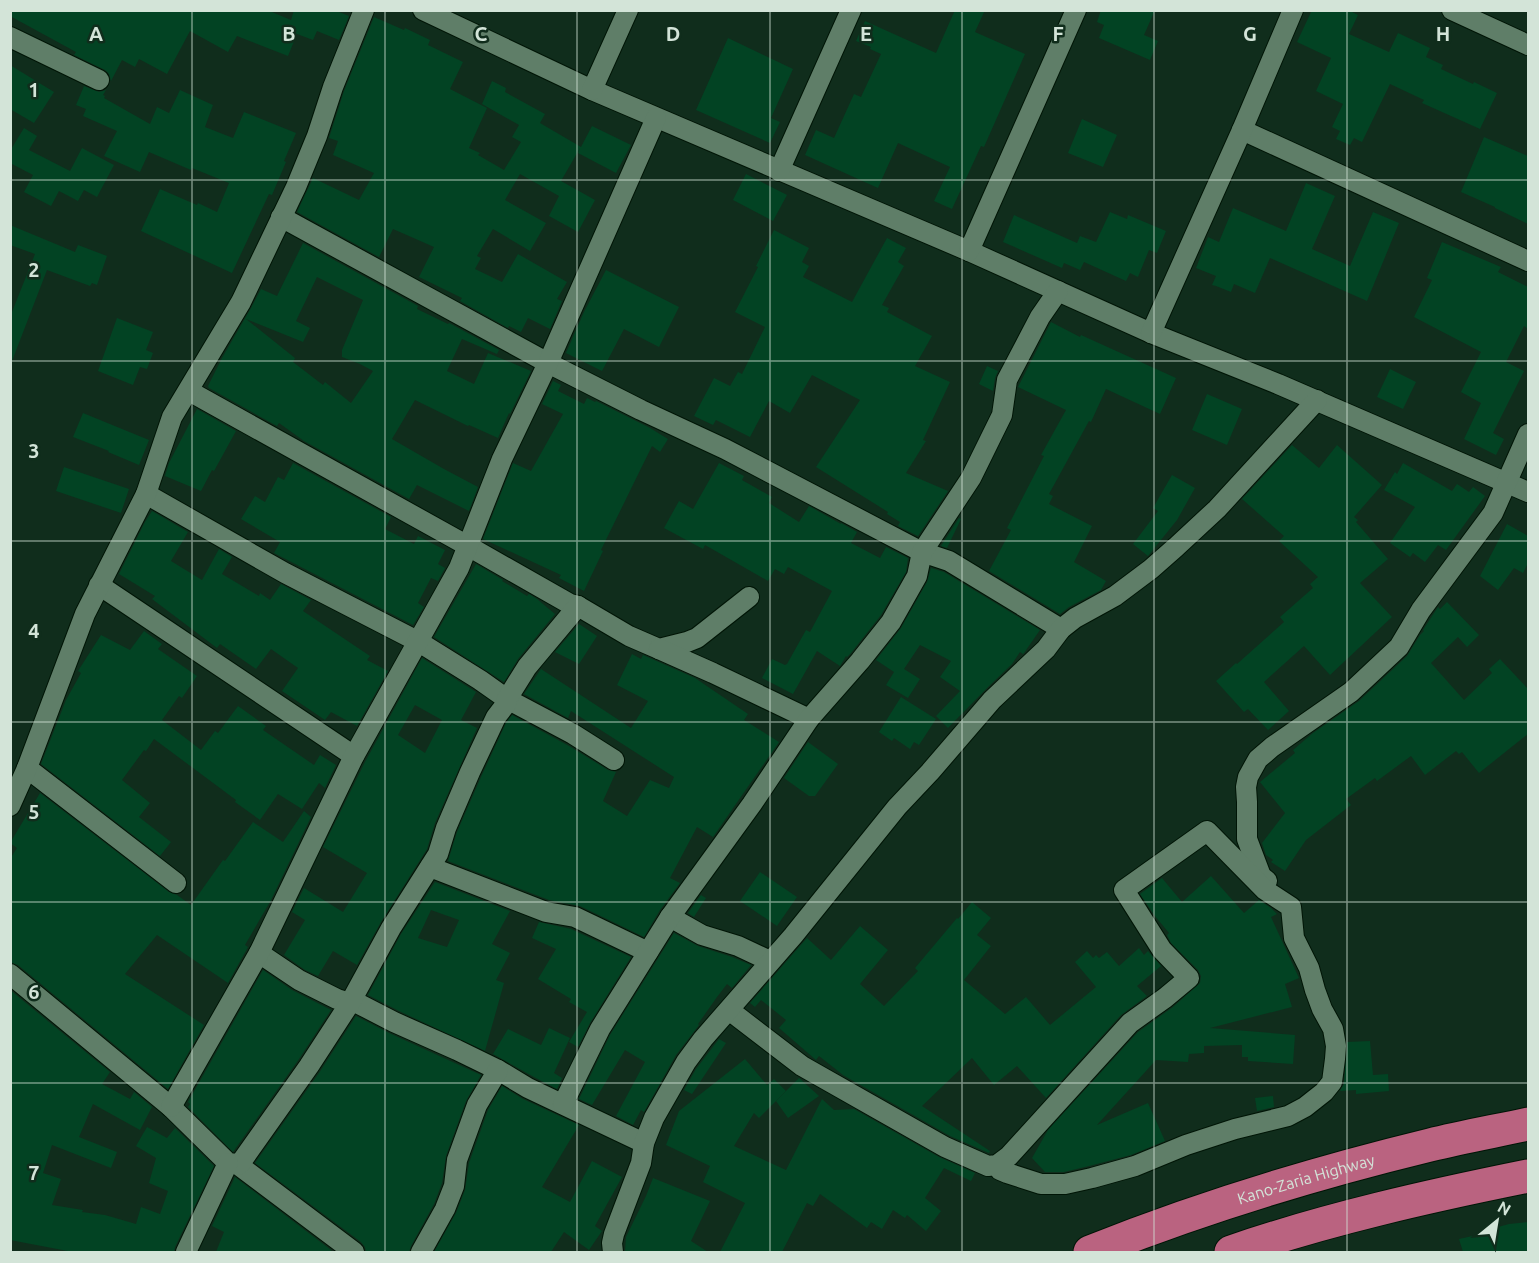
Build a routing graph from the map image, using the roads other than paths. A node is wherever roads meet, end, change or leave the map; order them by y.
1 (364, 10) edge
2 (423, 10) edge
3 (628, 10) edge
4 (851, 10) edge
5 (1076, 10) edge
6 (1293, 10) edge
7 (1452, 10) edge
8 (10, 37) edge
9 (1528, 45) edge
10 (99, 80) dead end
11 (592, 90) junction
12 (656, 117) junction
13 (1242, 130) junction
14 (779, 171) junction
15 (281, 217) junction
16 (969, 251) junction
17 (1528, 261) edge
18 (1058, 291) junction
19 (1151, 333) junction
20 (548, 363) junction
21 (189, 391) junction
22 (1317, 400) junction
23 (1528, 434) edge
24 (1507, 482) junction
25 (1528, 492) edge
26 (146, 494) junction
27 (468, 546) junction
28 (922, 552) junction
29 (99, 585) junction
30 (749, 597) dead end
31 (578, 606) junction
32 (1061, 629) junction
33 (419, 642) junction
34 (658, 649) junction
35 (507, 699) junction
36 (809, 719) junction
37 (354, 756) junction
38 (614, 760) dead end
39 (27, 768) junction
40 (10, 806) edge
41 (430, 867) junction
42 (176, 883) dead end
43 (1276, 898) junction
44 (670, 916) junction
45 (648, 952) junction
46 (259, 953) junction
47 (770, 961) junction
48 (10, 974) edge
49 (350, 1003) junction
50 (729, 1010) junction
51 (498, 1070) junction
52 (563, 1104) junction
53 (171, 1107) junction
54 (1528, 1124) edge
55 (644, 1143) junction
56 (234, 1164) junction
57 (997, 1165) junction
58 (1528, 1176) edge
59 (186, 1252) edge
60 (354, 1252) edge
61 (421, 1252) edge
62 (613, 1252) edge
63 (1090, 1252) edge
64 (1231, 1252) edge

1 - 15 street
2 - 11 street
3 - 11 street
4 - 14 street
5 - 16 street
6 - 13 street
7 - 9 street
8 - 10 street
11 - 12 street
12 - 14 street
12 - 20 street
13 - 17 street
13 - 19 street
14 - 16 street
15 - 20 street
15 - 21 street
16 - 18 street
18 - 19 street
18 - 28 street
19 - 22 street
20 - 27 street
20 - 28 street
21 - 26 street
21 - 27 street
22 - 24 street
22 - 32 street
23 - 24 street
24 - 25 street
24 - 43 street
26 - 29 street
26 - 33 street
27 - 31 street
27 - 33 street
28 - 32 street
28 - 36 street
29 - 37 street
29 - 39 street
30 - 34 street
31 - 34 street
31 - 35 street
32 - 47 street
33 - 35 street
33 - 37 street
34 - 36 street
35 - 38 street
35 - 41 street
36 - 44 street
37 - 46 street
39 - 40 street
39 - 42 street
41 - 45 street
41 - 49 street
43 - 57 street
43 - 57 street
44 - 45 street
44 - 47 street
45 - 52 street
46 - 49 street
46 - 53 street
47 - 50 street
48 - 53 street
49 - 51 street
49 - 56 street
50 - 55 street
50 - 57 street
51 - 52 street
51 - 61 street
52 - 55 street
53 - 56 street
54 - 63 highway, Kano-Zaria Highway
55 - 62 street
56 - 59 street
56 - 60 street
58 - 64 highway

